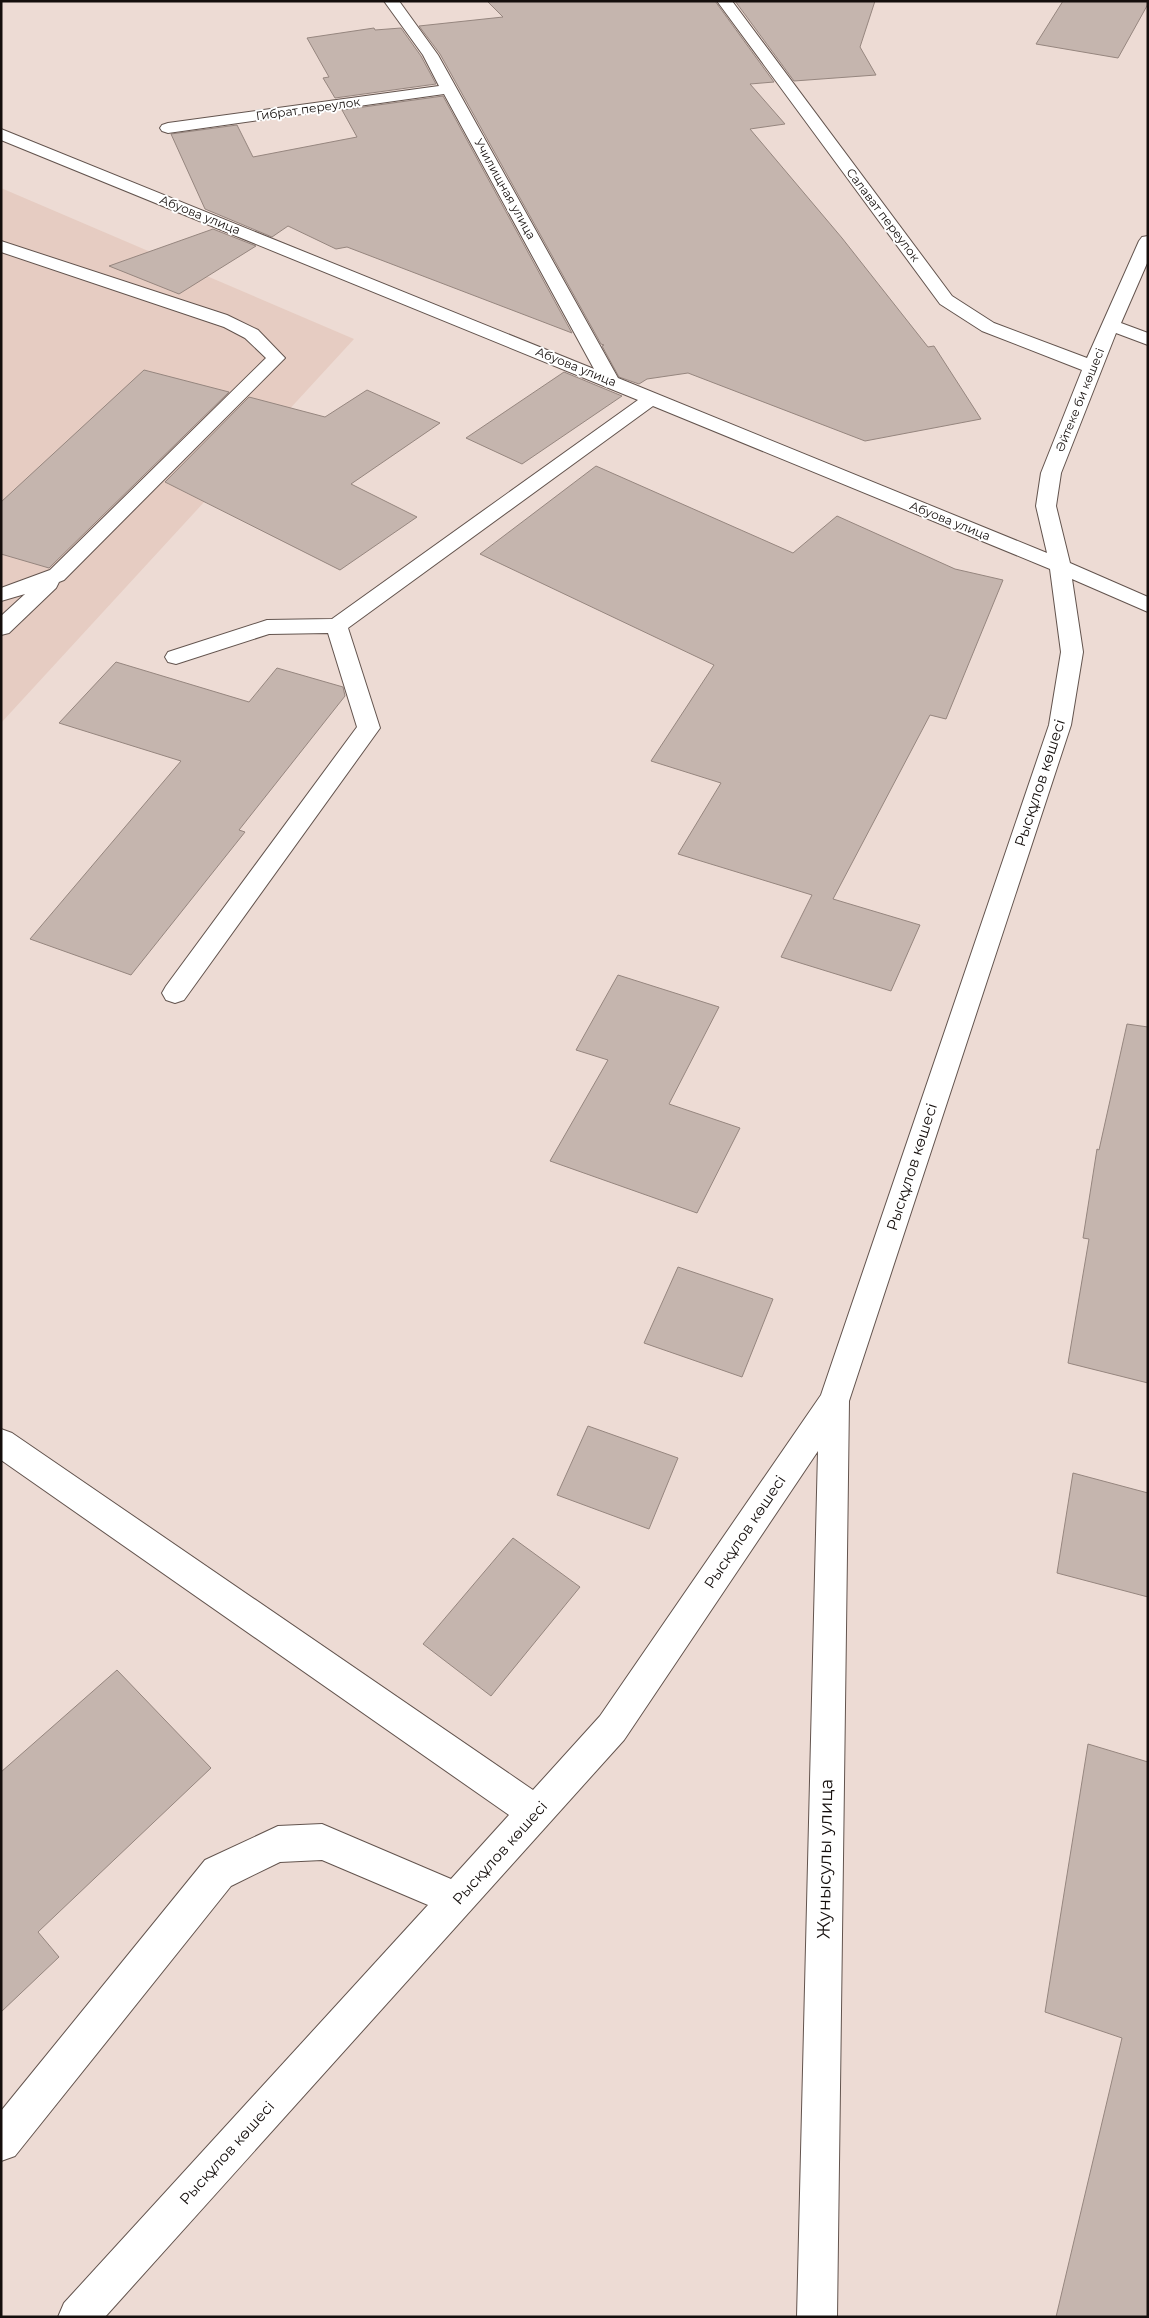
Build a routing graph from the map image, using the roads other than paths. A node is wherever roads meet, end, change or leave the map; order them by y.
1 (391, 1) edge
2 (724, 1) edge
3 (449, 89) junction
4 (168, 128) dead end
5 (8, 142) edge
6 (1148, 241) edge
7 (1, 246) edge
8 (1111, 325) junction
9 (1148, 340) edge
10 (1092, 367) junction
11 (611, 382) junction
12 (651, 399) junction
13 (1060, 566) junction
14 (57, 575) junction
15 (1, 595) edge
16 (1148, 605) edge
17 (337, 626) junction
18 (1, 628) edge
19 (176, 657) dead end
20 (175, 993) dead end
21 (834, 1401) junction
22 (1, 1443) edge
23 (536, 1813) junction
24 (457, 1899) junction
25 (1, 2142) edge
26 (78, 2317) edge
27 (817, 2317) edge

1 - 3 street, Училищная улица
2 - 10 street, Салават переулок
3 - 4 street, Гибрат переулок
3 - 11 street, Училищная улица
5 - 11 street, Абуова улица
6 - 8 street, Әйтеке би көшесі
7 - 14 street
8 - 9 street
8 - 10 street, Әйтеке би көшесі
10 - 13 street, Әйтеке би көшесі
11 - 12 street, Абуова улица
12 - 13 street, Абуова улица
12 - 17 street
13 - 16 street, Абуова улица
13 - 21 street, Рысқұлов көшесі
14 - 15 street
14 - 18 street
17 - 19 street
17 - 20 street
21 - 23 street, Рысқұлов көшесі
21 - 27 street, Жунысулы улица
22 - 23 street
23 - 24 street, Рысқұлов көшесі
24 - 25 street
24 - 26 street, Рысқұлов көшесі

